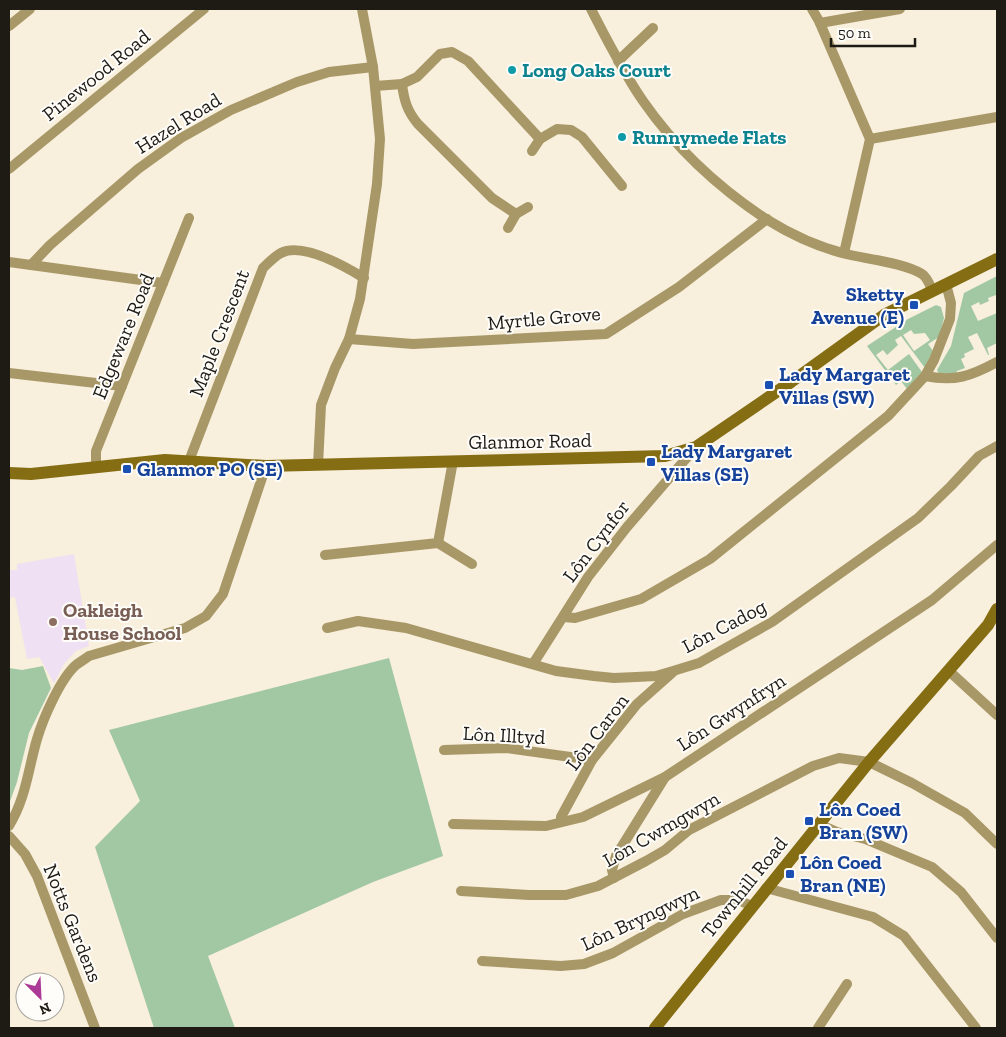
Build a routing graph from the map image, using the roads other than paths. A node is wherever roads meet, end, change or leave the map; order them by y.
1 (30, 9) edge
2 (204, 9) edge
3 (362, 9) edge
4 (590, 9) edge
5 (812, 9) edge
6 (900, 9) edge
7 (820, 22) junction
8 (9, 26) edge
9 (653, 28) dead end
10 (618, 61) junction
11 (373, 67) junction
12 (402, 84) junction
13 (375, 86) junction
14 (997, 117) edge
15 (870, 139) junction
16 (540, 140) junction
17 (532, 151) dead end
18 (9, 169) edge
19 (622, 186) dead end
20 (528, 208) dead end
21 (516, 214) junction
22 (188, 218) dead end
23 (767, 219) junction
24 (508, 228) dead end
25 (844, 253) junction
26 (997, 259) edge
27 (9, 262) edge
28 (31, 265) junction
29 (364, 278) junction
30 (163, 283) junction
31 (946, 284) junction
32 (932, 290) junction
33 (349, 339) junction
34 (997, 362) edge
35 (9, 373) edge
36 (925, 376) junction
37 (122, 386) junction
38 (997, 446) edge
39 (696, 447) junction
40 (189, 461) junction
41 (453, 461) junction
42 (318, 465) junction
43 (266, 466) junction
44 (96, 467) junction
45 (9, 473) edge
46 (438, 543) junction
47 (997, 546) edge
48 (325, 555) dead end
49 (472, 564) dead end
50 (997, 609) edge
51 (564, 617) junction
52 (327, 628) dead end
53 (533, 664) junction
54 (673, 671) junction
55 (948, 671) junction
56 (997, 715) edge
57 (444, 750) dead end
58 (592, 760) junction
59 (869, 762) junction
60 (664, 777) junction
61 (561, 822) junction
62 (453, 824) dead end
63 (819, 824) junction
64 (9, 826) edge
65 (9, 836) edge
66 (997, 844) edge
67 (614, 878) junction
68 (766, 888) junction
69 (461, 892) dead end
70 (752, 906) junction
71 (997, 938) edge
72 (482, 961) dead end
73 (847, 984) dead end
74 (658, 1027) edge
75 (95, 1028) edge
76 (818, 1028) edge
77 (976, 1028) edge

1 - 8 street
2 - 18 street, Pinewood Road
3 - 11 street
4 - 10 street
5 - 7 street
6 - 7 street
7 - 15 street
9 - 10 street
10 - 23 street
11 - 13 street
11 - 28 street, Hazel Road
12 - 13 street
12 - 16 street
12 - 21 street
13 - 29 street
14 - 15 street
15 - 25 street
16 - 17 street
16 - 19 street
20 - 21 street
21 - 24 street
22 - 30 street, Edgeware Road
23 - 25 street
23 - 33 street, Myrtle Grove
25 - 32 street
26 - 31 street, Glanmor Road
27 - 28 street
28 - 30 street
29 - 33 street
29 - 40 street, Maple Crescent
30 - 37 street, Edgeware Road
31 - 32 street, Glanmor Road
31 - 36 street
32 - 39 street, Glanmor Road
33 - 42 street
34 - 36 street
35 - 37 street
36 - 51 street
37 - 44 street, Edgeware Road
38 - 54 street, Lôn Cadog
39 - 41 street, Glanmor Road
39 - 51 street, Lôn Cynfor
40 - 43 street, Glanmor Road
40 - 44 street, Glanmor Road
41 - 42 street, Glanmor Road
41 - 46 street
42 - 43 street, Glanmor Road
43 - 64 street
44 - 45 street, Glanmor Road
46 - 48 street
46 - 49 street
47 - 60 street, Lôn Gwynfryn
50 - 55 street, Townhill Road
51 - 53 street, Lôn Cynfor
52 - 53 street, Lôn Cadog
53 - 54 street, Lôn Cadog
54 - 58 street, Lôn Caron
55 - 56 street
55 - 59 street, Townhill Road
57 - 58 street, Lôn Illtyd
58 - 61 street, Lôn Caron
59 - 63 street, Townhill Road
59 - 66 street, Lôn Cwmgwyn
59 - 67 street, Lôn Cwmgwyn
60 - 61 street, Lôn Gwynfryn
60 - 67 street
61 - 62 street, Lôn Gwynfryn
63 - 68 street, Townhill Road
63 - 71 street
65 - 75 street, Notts Gardens
67 - 69 street, Lôn Cwmgwyn
68 - 70 street, Townhill Road
68 - 77 street
70 - 72 street, Lôn Bryngwyn
70 - 74 street, Townhill Road
73 - 76 street

